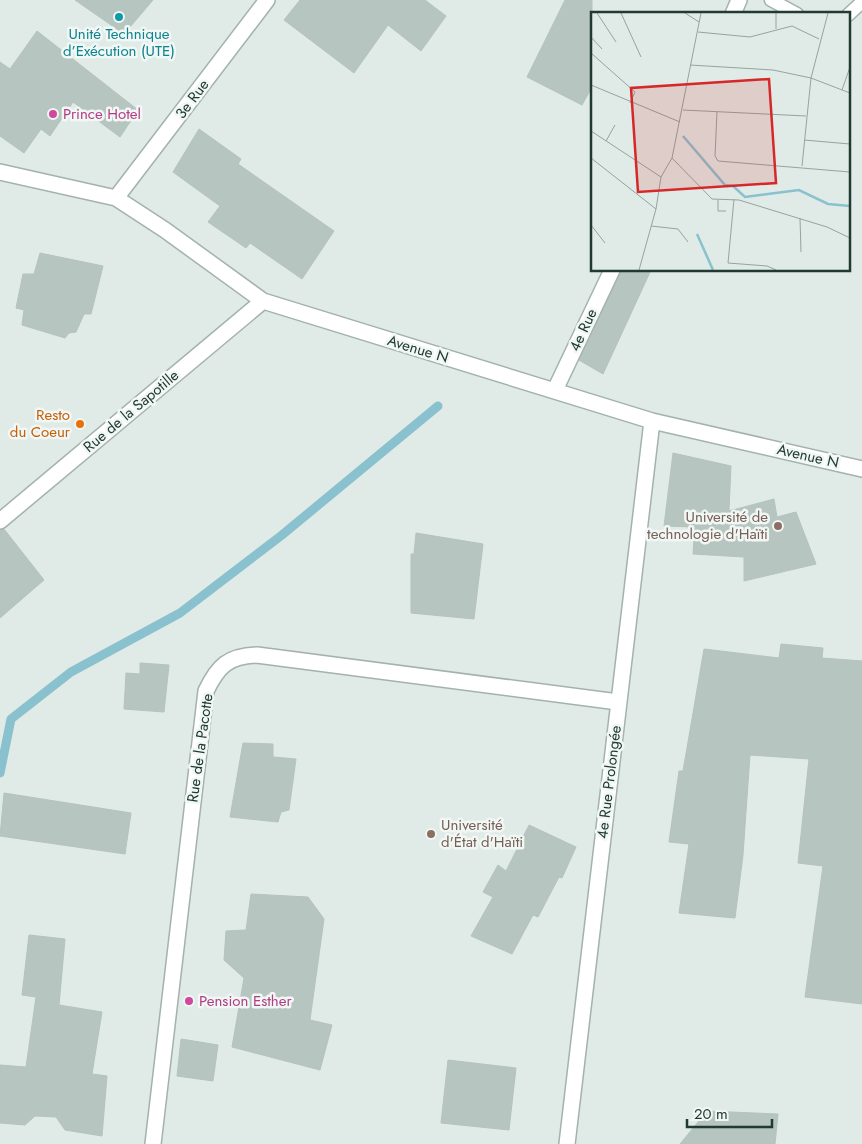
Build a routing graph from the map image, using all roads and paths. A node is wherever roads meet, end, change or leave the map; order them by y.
1 (267, 0) edge
2 (739, 0) edge
3 (771, 0) edge
4 (862, 2) edge
5 (733, 12) edge
6 (793, 12) edge
7 (850, 14) edge
8 (0, 172) edge
9 (116, 198) junction
10 (612, 271) edge
11 (263, 301) junction
12 (555, 390) junction
13 (652, 421) junction
14 (862, 469) edge
15 (0, 521) edge
16 (618, 702) junction
17 (153, 1144) edge
18 (567, 1144) edge

1 - 9 street, 3e Rue
2 - 5 street
3 - 6 lane
4 - 7 lane
8 - 9 street, Avenue N
9 - 11 street, Avenue N
10 - 12 street, 4e Rue
11 - 12 street, Avenue N
11 - 15 street, Rue de la Sapotille
12 - 13 street, Avenue N
13 - 14 street, Avenue N
13 - 16 street, 4e Rue Prolongée
16 - 17 street, Rue de la Pacotte
16 - 18 street, 4e Rue Prolongée

